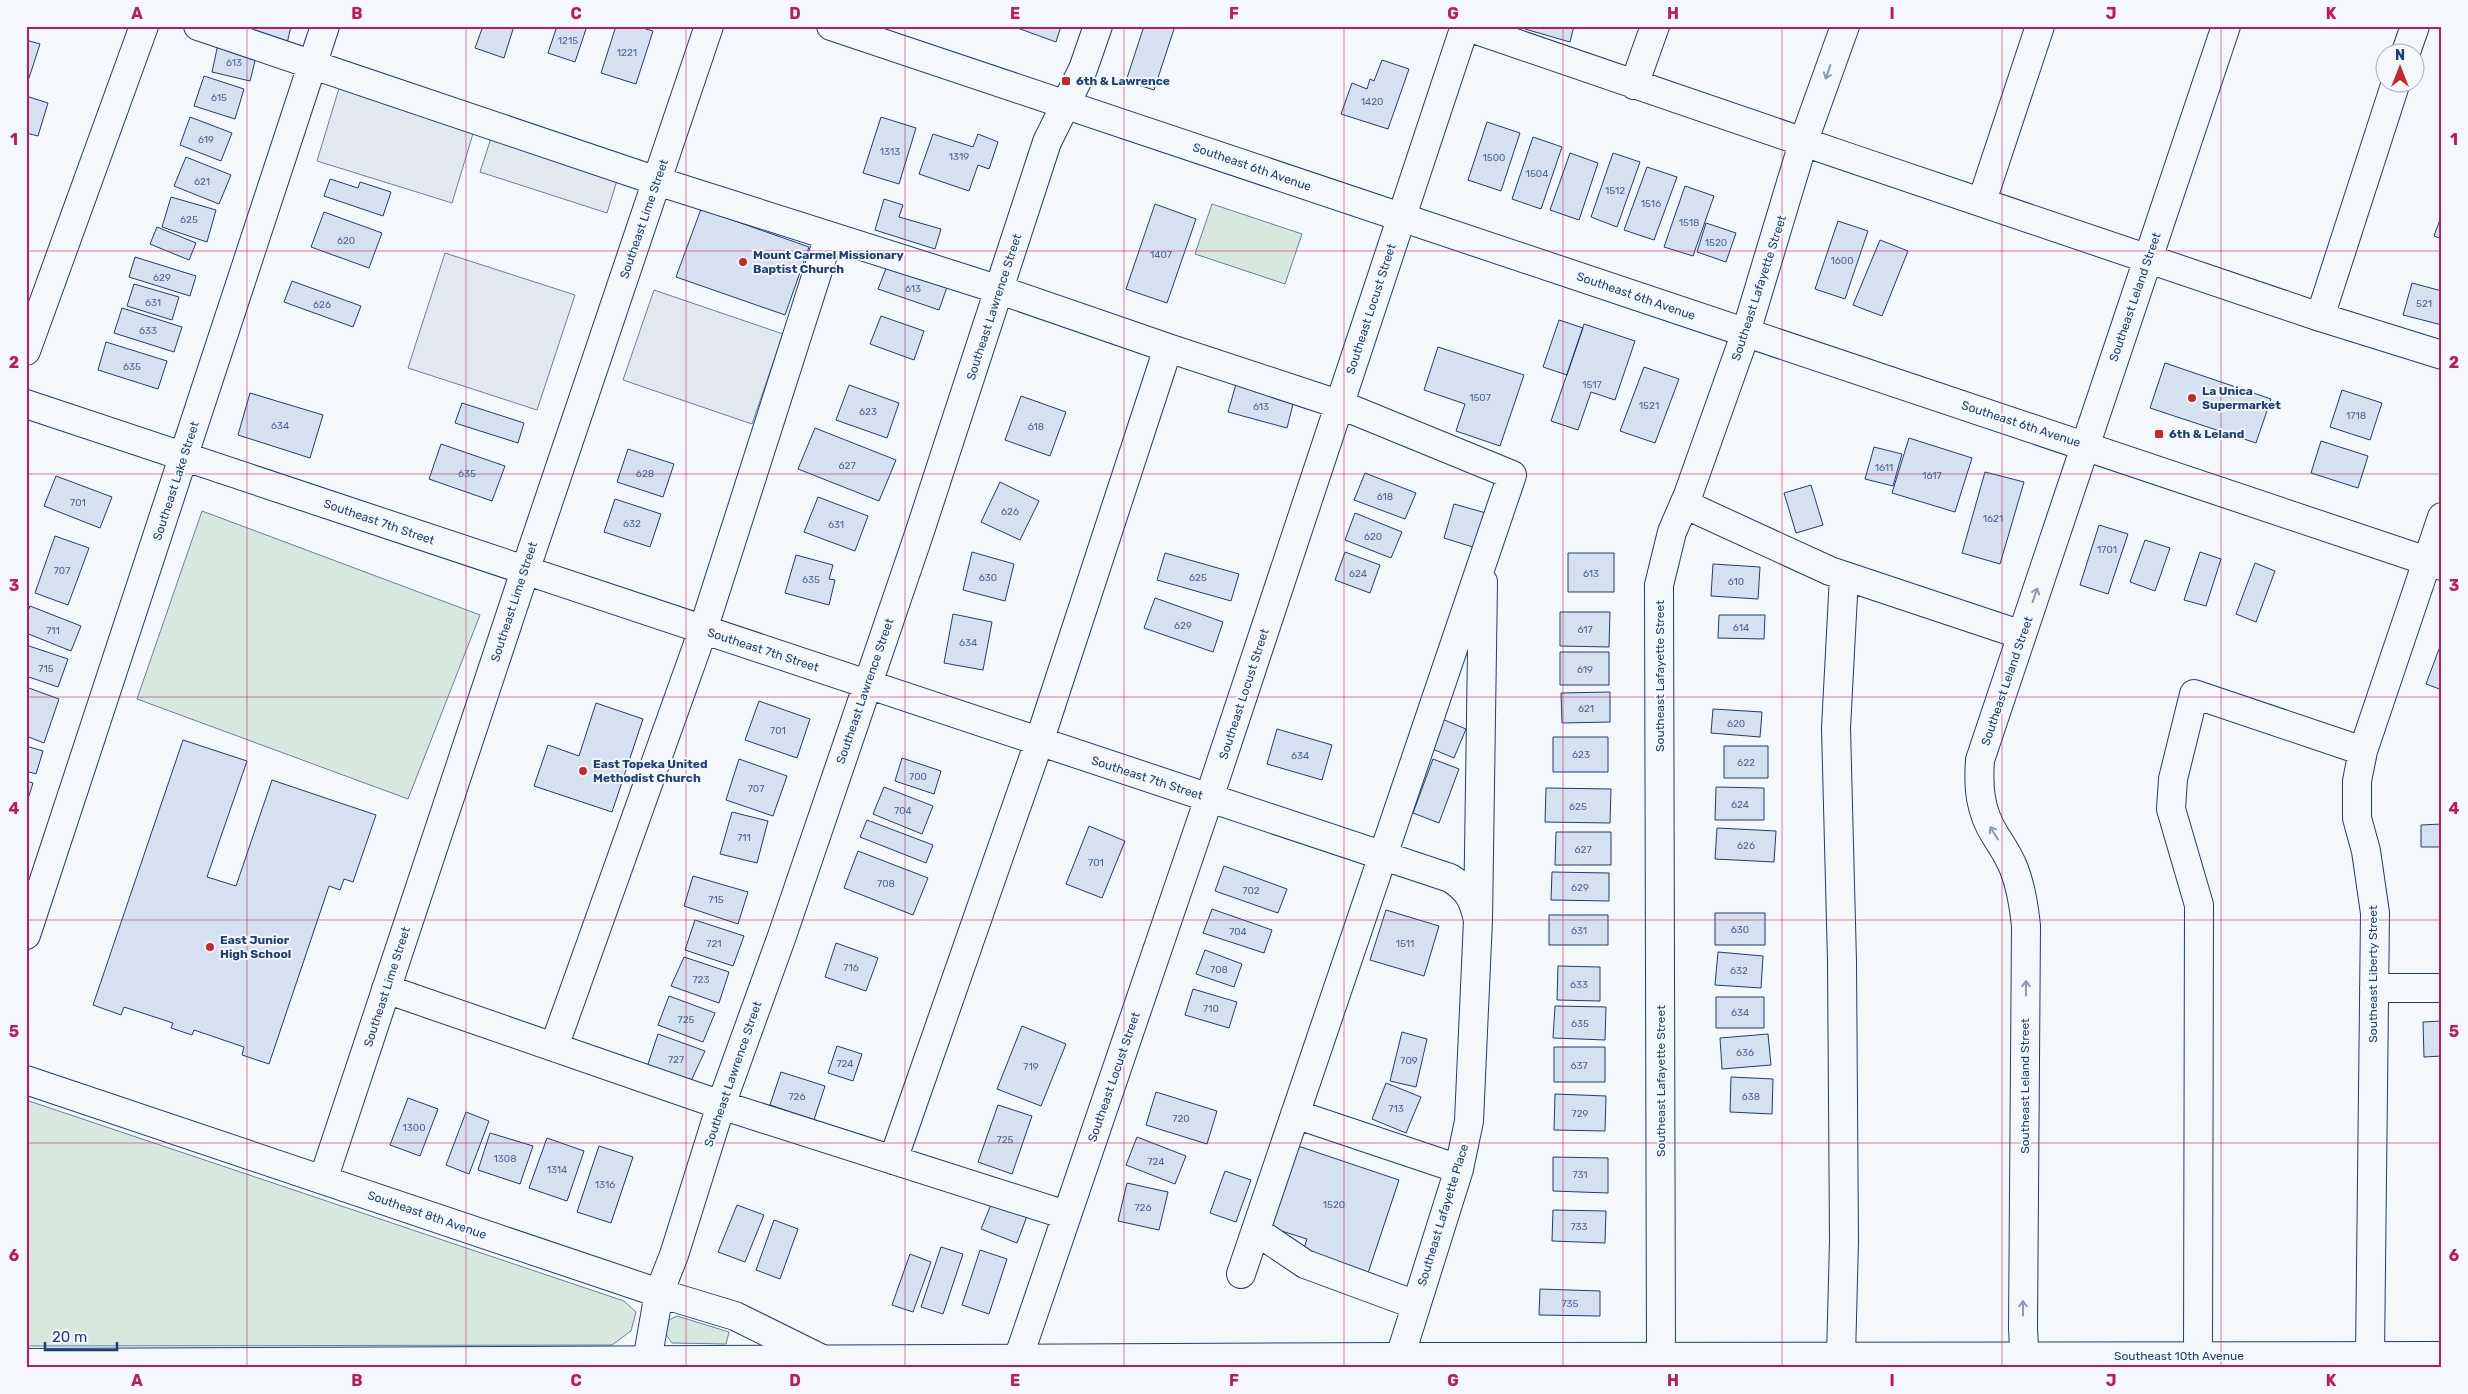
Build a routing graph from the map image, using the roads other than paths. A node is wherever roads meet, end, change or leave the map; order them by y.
1 (144, 26) edge
2 (198, 26) edge
3 (325, 26) edge
4 (709, 26) edge
5 (831, 26) edge
6 (1098, 26) edge
7 (1465, 26) edge
8 (1655, 26) edge
9 (1845, 26) edge
10 (2040, 26) edge
11 (2226, 26) edge
12 (2415, 26) edge
13 (2409, 42) edge
14 (313, 64) junction
15 (1634, 85) junction
16 (2393, 92) edge
17 (1065, 104) junction
18 (1803, 143) junction
19 (657, 181) junction
20 (1982, 201) junction
21 (1401, 217) junction
22 (829, 236) junction
23 (2148, 259) junction
24 (1000, 290) junction
25 (2320, 317) junction
26 (1746, 332) junction
27 (1168, 348) junction
28 (26, 351) edge
29 (2442, 355) edge
30 (26, 404) edge
31 (1341, 405) junction
32 (2085, 445) junction
33 (184, 457) junction
34 (1684, 504) junction
35 (2442, 517) edge
36 (1484, 556) junction
37 (2434, 563) edge
38 (525, 571) junction
39 (1844, 576) junction
40 (703, 630) junction
41 (2022, 635) junction
42 (868, 684) junction
43 (1039, 742) junction
44 (2363, 751) junction
45 (1209, 798) junction
46 (1382, 855) junction
47 (36, 874) edge
48 (1478, 920) junction
49 (26, 935) edge
50 (2374, 988) junction
51 (2442, 988) edge
52 (386, 989) junction
53 (554, 1047) junction
54 (26, 1080) edge
55 (721, 1105) junction
56 (1295, 1114) junction
57 (893, 1160) junction
58 (1460, 1169) junction
59 (323, 1180) junction
60 (1066, 1215) junction
61 (1256, 1231) junction
62 (1241, 1274) dead end
63 (660, 1293) junction
64 (1416, 1305) junction
65 (2198, 1356) junction
66 (2370, 1356) junction
67 (2442, 1356) edge
68 (1400, 1357) junction
69 (1662, 1357) junction
70 (1841, 1357) junction
71 (1018, 1359) junction
72 (824, 1360) junction
73 (647, 1361) junction
74 (2025, 1362) edge
75 (26, 1363) edge
76 (1267, 1363) edge
77 (1495, 1363) edge
78 (553, 1364) edge
79 (912, 1364) edge
80 (204, 1366) edge

1 - 28 street
2 - 14 street
3 - 14 street, Southeast Lake Street
4 - 19 street, Southeast Lime Street
5 - 17 street, Southeast 6th Avenue
6 - 17 street, Southeast Lawrence Street
7 - 15 street
7 - 21 street, Southeast Locust Street
8 - 15 street
9 -> 18 street, Southeast Lafayette Street
10 - 20 street
11 - 23 street, Southeast Leland Street
12 - 13 street
14 - 19 street
14 - 33 street, Southeast Lake Street
15 - 18 street
16 - 25 street
17 - 21 street, Southeast 6th Avenue
17 - 24 street, Southeast Lawrence Street
18 - 20 street
18 - 26 street, Southeast Lafayette Street
19 - 22 street
19 - 38 street, Southeast Lime Street
20 - 23 street
21 - 26 street, Southeast 6th Avenue
21 - 31 street, Southeast Locust Street
22 - 24 street
22 - 40 street
23 - 25 street
23 - 32 street, Southeast Leland Street
24 - 27 street
24 - 42 street, Southeast Lawrence Street
25 - 29 street
26 - 32 street, Southeast 6th Avenue
26 - 34 street, Southeast Lafayette Street
27 - 31 street
27 - 43 street
30 - 33 street, Southeast 7th Street
31 - 36 street
31 - 45 street, Southeast Locust Street
32 - 37 street, Southeast 6th Avenue
41 -> 32 street, Southeast Leland Street
33 - 38 street, Southeast 7th Street
33 - 47 street, Southeast Lake Street
34 - 39 street
34 - 69 street, Southeast Lafayette Street
35 - 37 street, Southeast Liberty Street
36 - 46 street
36 - 48 street, Southeast Lafayette Place
37 - 44 street, Southeast Liberty Street
38 - 40 street, Southeast 7th Street
38 - 52 street, Southeast Lime Street
39 - 41 street
39 - 70 street
40 - 42 street, Southeast 7th Street
40 - 53 street
74 -> 41 street, Southeast Leland Street
42 - 43 street, Southeast 7th Street
42 - 55 street, Southeast Lawrence Street
43 - 45 street, Southeast 7th Street
43 - 57 street
44 - 50 street, Southeast Liberty Street
44 - 65 street
45 - 46 street, Southeast 7th Street
45 - 60 street, Southeast Locust Street
46 - 48 street, Southeast 7th Street
46 - 56 street
47 - 49 street, Southeast Lake Street
48 - 58 street, Southeast Lafayette Place
50 - 51 street
50 - 66 street, Southeast Liberty Street
52 - 53 street
52 - 59 street, Southeast Lime Street
53 - 55 street
54 - 59 street, Southeast 8th Avenue
55 - 57 street
55 - 63 street, Southeast Lawrence Street
56 - 58 street
56 - 61 street
57 - 60 street
58 - 64 street, Southeast Lafayette Place
59 - 63 street, Southeast 8th Avenue
60 - 71 street, Southeast Locust Street
61 - 62 street
61 - 64 street
63 - 72 street, Southeast 8th Avenue
63 - 73 street, Southeast Lawrence Street
64 - 68 street, Southeast Lafayette Place
65 - 66 street, Southeast 10th Avenue
65 - 74 street, Southeast 10th Avenue
66 - 67 street, Southeast 10th Avenue
68 - 76 street, Southeast 10th Avenue
68 - 77 street, Southeast 10th Avenue
69 - 70 street, Southeast 10th Avenue
69 - 77 street, Southeast 10th Avenue
70 - 74 street, Southeast 10th Avenue
71 - 76 street, Southeast 10th Avenue
71 - 79 street, Southeast 10th Avenue
72 - 73 street, Southeast 10th Avenue
72 - 79 street, Southeast 10th Avenue
73 - 78 street, Southeast 10th Avenue
75 - 80 street, Southeast 10th Avenue
78 - 80 street, Southeast 10th Avenue

